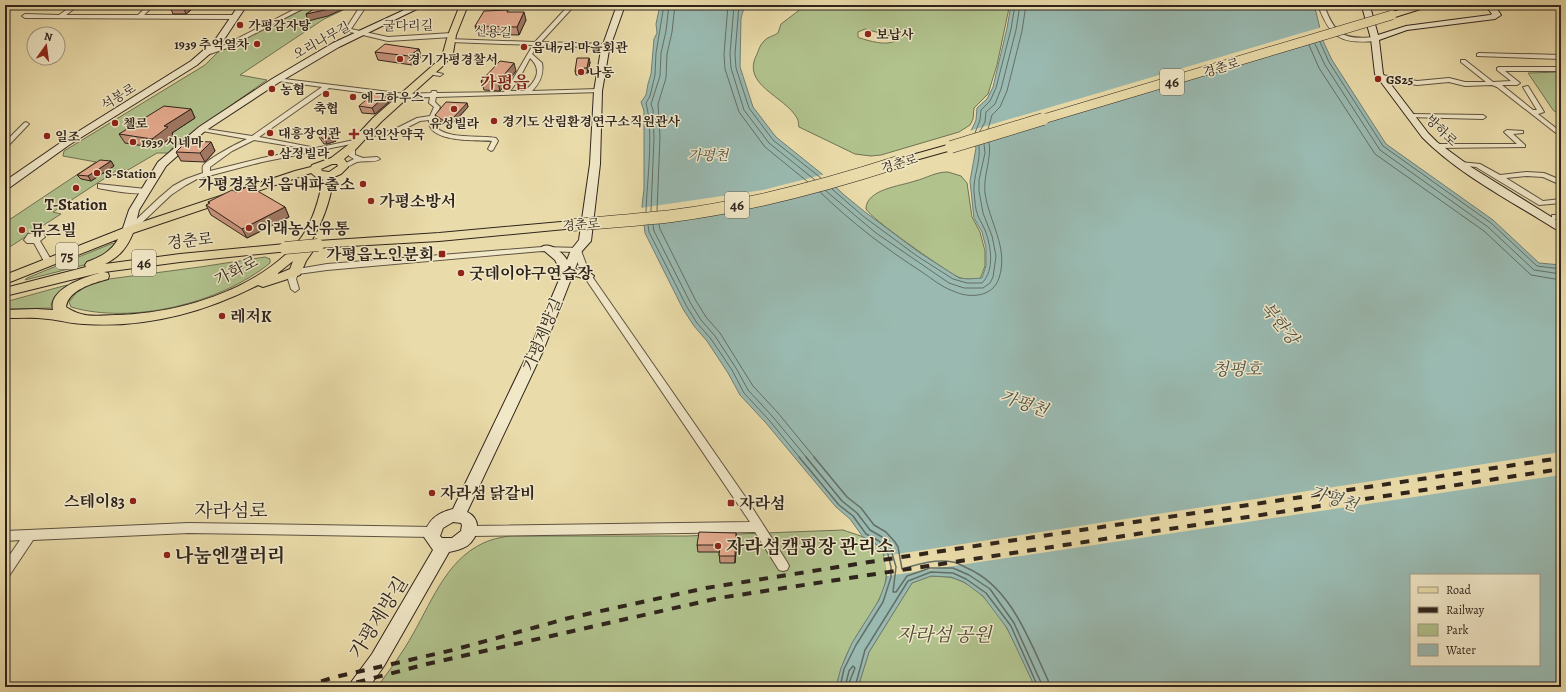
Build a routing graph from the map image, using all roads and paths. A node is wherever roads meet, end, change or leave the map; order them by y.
1 (76, 5) edge
2 (151, 5) edge
3 (243, 5) edge
4 (307, 5) edge
5 (364, 5) edge
6 (421, 5) edge
7 (464, 5) edge
8 (572, 5) edge
9 (621, 5) edge
10 (1321, 5) edge
11 (1369, 5) edge
12 (1406, 5) edge
13 (1424, 5) edge
14 (1485, 5) edge
15 (1388, 13) junction
16 (25, 16) dead end
17 (60, 16) junction
18 (139, 17) junction
19 (234, 17) junction
20 (348, 30) junction
21 (359, 34) junction
22 (451, 38) junction
23 (1374, 39) junction
24 (336, 44) junction
25 (536, 44) junction
26 (606, 46) junction
27 (207, 53) junction
28 (529, 54) junction
29 (1479, 54) dead end
30 (1524, 56) junction
31 (1561, 57) edge
32 (1463, 62) dead end
33 (1544, 69) junction
34 (1561, 69) edge
35 (1382, 77) junction
36 (278, 79) junction
37 (1491, 84) junction
38 (327, 86) junction
39 (1526, 87) dead end
40 (598, 91) junction
41 (506, 93) junction
42 (525, 93) junction
43 (434, 94) junction
44 (406, 96) junction
45 (1532, 112) junction
46 (1410, 116) junction
47 (1483, 117) dead end
48 (433, 118) junction
49 (26, 124) dead end
50 (202, 130) junction
51 (1521, 132) dead end
52 (1561, 135) edge
53 (253, 138) junction
54 (358, 141) junction
55 (5, 146) edge
56 (1436, 146) junction
57 (491, 148) dead end
58 (320, 150) junction
59 (360, 159) junction
60 (377, 159) dead end
61 (337, 160) junction
62 (315, 169) junction
63 (207, 173) junction
64 (329, 175) junction
65 (1498, 182) junction
66 (1561, 183) edge
67 (5, 186) edge
68 (101, 186) dead end
69 (146, 190) junction
70 (1561, 201) edge
71 (320, 208) junction
72 (1559, 219) edge
73 (572, 222) junction
74 (1561, 228) edge
75 (128, 231) junction
76 (384, 240) junction
77 (36, 241) dead end
78 (357, 242) junction
79 (123, 245) junction
80 (545, 248) junction
81 (577, 250) junction
82 (304, 255) junction
83 (168, 260) junction
84 (144, 262) junction
85 (49, 263) junction
86 (295, 272) junction
87 (567, 275) junction
88 (588, 276) junction
89 (5, 280) edge
90 (53, 280) junction
91 (295, 289) dead end
92 (5, 292) edge
93 (233, 293) junction
94 (5, 314) edge
95 (103, 319) junction
96 (458, 515) junction
97 (757, 527) junction
98 (470, 531) junction
99 (432, 532) junction
100 (30, 535) junction
101 (5, 536) edge
102 (444, 546) junction
103 (783, 566) dead end
104 (5, 572) edge
105 (358, 687) edge

1 - 17 street
2 - 18 street
3 - 19 street, 석봉로
4 - 27 street
5 - 20 street, 굴다리길
6 - 21 street, 오리나무길
7 - 22 main road
8 - 25 street
9 - 26 street, 가평제방길
10 - 23 street
11 - 23 street, 방하로
12 - 15 main road, 경춘로 / 46
13 - 15 main road, 경춘로 / 46
14 - 23 street
15 - 73 main road, 경춘로 / 46, bridge
16 - 17 street
17 - 18 street
18 - 19 street
19 - 27 street, 석봉로
20 - 21 street, 굴다리길
20 - 24 street
21 - 22 street, 굴다리길
21 - 24 street, 오리나무길
22 - 25 street, 신용길
22 - 44 main road
23 - 35 street, 방하로
24 - 36 street, 오리나무길
25 - 26 street, 신용길
25 - 28 street, 신용길
26 - 40 street, 가평제방길
27 - 67 street, 석봉로
28 - 41 street
28 - 42 street, 신용길
29 - 30 street
30 - 31 street
30 - 33 street
32 - 37 street
33 - 34 street
33 - 37 street
35 - 37 street
35 - 46 street, 방하로
36 - 38 street, 오리나무길
36 - 50 street, 오리나무길
37 - 45 street
38 - 44 street
38 - 53 street
39 - 45 street
40 - 42 street
40 - 81 street, 가평제방길
41 - 42 street
41 - 43 street
43 - 44 street
43 - 48 street
44 - 54 main road
45 - 52 street
46 - 47 street
46 - 56 street, 방하로
48 - 54 street
48 - 57 street
49 - 55 street
50 - 53 street
50 - 69 street, 오리나무길
51 - 56 street
53 - 58 street
53 - 63 street
54 - 58 street
54 - 59 street
54 - 61 main road
56 - 65 street, 방하로
58 - 61 street
58 - 63 street
59 - 60 street
59 - 61 street
61 - 62 main road
61 - 64 main road
62 - 64 main road
62 - 75 main road, 75
63 - 75 street
64 - 71 main road, 가화로
65 - 66 street
65 - 70 street
65 - 72 street
65 - 74 street, 방하로
68 - 69 street
69 - 75 street, 오리나무길
71 - 82 main road
71 - 93 main road, 가화로
73 - 76 main road, 경춘로 / 46
73 - 78 main road, 경춘로 / 46
75 - 79 main road
75 - 85 main road, 75
76 - 78 main road, 경춘로 / 46
76 - 82 main road
77 - 85 street
78 - 83 main road, 경춘로 / 46, bridge
79 - 83 main road
79 - 90 main road
80 - 81 street
80 - 86 street
80 - 87 street
81 - 87 street, 가평제방길
81 - 88 street
82 - 86 main road
83 - 84 main road, 경춘로 / 46
84 - 90 main road, 경춘로 / 46
84 - 95 main road
85 - 89 main road, 75
86 - 91 street
86 - 93 main road
87 - 88 street
87 - 96 street, 가평제방길
88 - 97 street
90 - 92 main road, 경춘로 / 46
93 - 95 main road, 가화로
94 - 95 main road
96 - 98 street
96 - 99 street
97 - 98 street
97 - 103 street
98 - 102 street
99 - 100 street, 자라섬로
99 - 102 street
100 - 101 street, 자라섬로
100 - 104 street
102 - 105 street, 가평제방길

